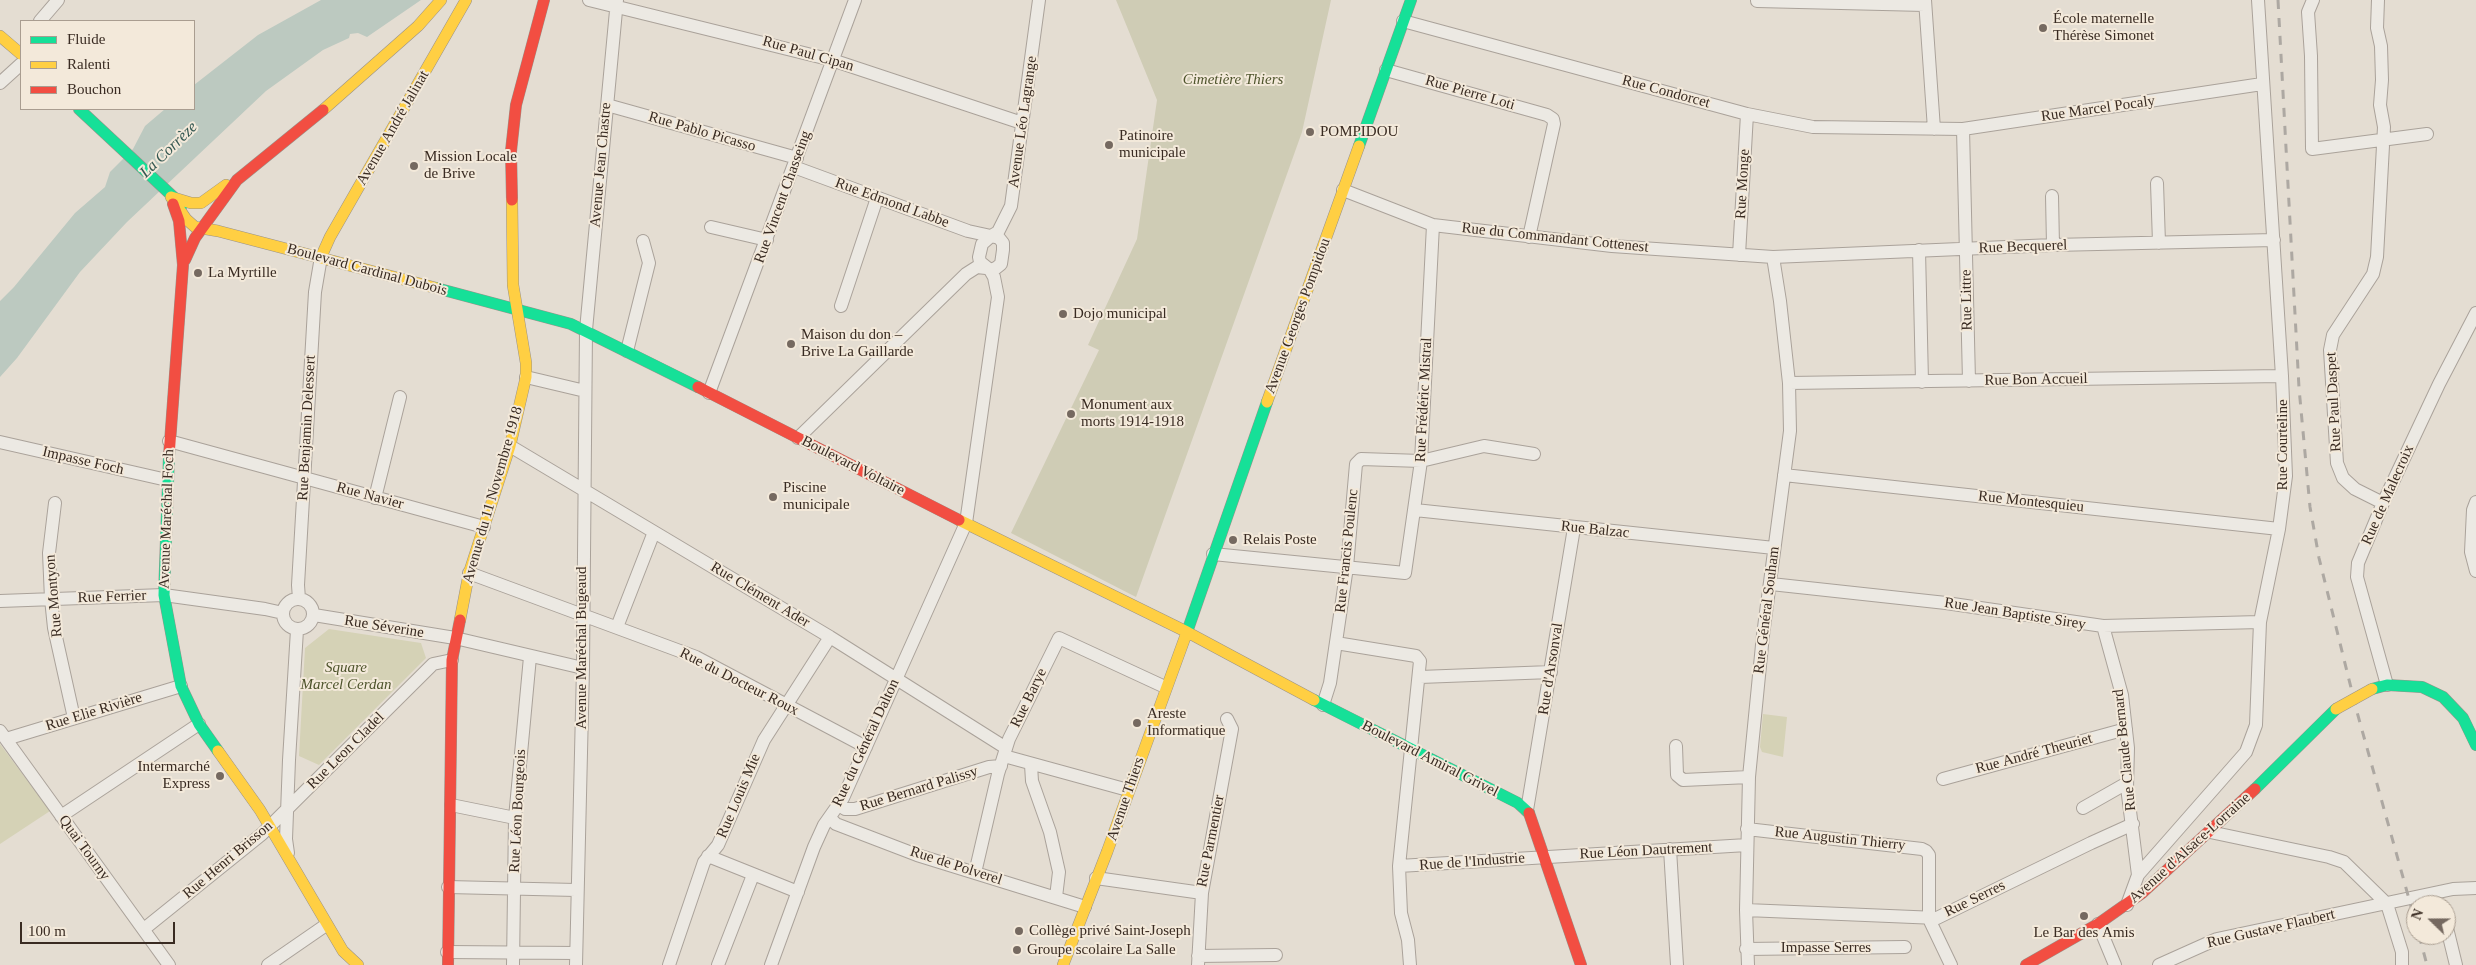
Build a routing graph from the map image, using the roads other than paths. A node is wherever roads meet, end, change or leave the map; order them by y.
1 (58, 0) edge
2 (442, 0) edge
3 (466, 0) edge
4 (544, 0) edge
5 (589, 0) edge
6 (855, 0) edge
7 (1038, 0) edge
8 (1411, 0) edge
9 (2258, 0) edge
10 (2378, 0) edge
11 (1757, 1) edge
12 (617, 3) edge
13 (1925, 3) edge
14 (2311, 6) edge
15 (41, 20) edge
16 (1404, 21) junction
17 (0, 36) edge
18 (20, 50) edge
19 (832, 60) junction
20 (20, 65) edge
21 (1386, 70) junction
22 (0, 83) edge
23 (2262, 84) junction
24 (607, 105) junction
25 (80, 110) edge
26 (1747, 114) junction
27 (1022, 123) junction
28 (1934, 129) junction
29 (1963, 129) junction
30 (2427, 134) dead end
31 (2383, 140) junction
32 (796, 163) junction
33 (237, 180) junction
34 (2157, 183) dead end
35 (1343, 190) junction
36 (2052, 196) dead end
37 (171, 197) junction
38 (877, 198) junction
39 (1011, 206) junction
40 (204, 225) junction
41 (1433, 225) junction
42 (710, 226) dead end
43 (1529, 238) junction
44 (767, 240) junction
45 (986, 240) junction
46 (2274, 240) junction
47 (643, 241) dead end
48 (1002, 242) junction
49 (2159, 243) junction
50 (2053, 245) junction
51 (1966, 249) junction
52 (1919, 250) junction
53 (1739, 255) junction
54 (321, 257) junction
55 (1773, 257) junction
56 (183, 265) junction
57 (992, 267) junction
58 (841, 306) dead end
59 (516, 310) junction
60 (2476, 313) edge
61 (586, 330) junction
62 (627, 351) junction
63 (2282, 376) junction
64 (526, 377) junction
65 (1968, 381) junction
66 (1922, 382) junction
67 (1789, 383) junction
68 (584, 391) junction
69 (709, 393) junction
70 (400, 397) dead end
71 (798, 438) junction
72 (169, 441) junction
73 (0, 442) edge
74 (510, 446) junction
75 (1534, 454) dead end
76 (1421, 461) junction
77 (1784, 475) junction
78 (304, 478) junction
79 (167, 480) junction
80 (583, 489) junction
81 (375, 498) junction
82 (2476, 502) edge
83 (55, 503) dead end
84 (2383, 503) junction
85 (1415, 510) junction
86 (966, 523) junction
87 (484, 527) junction
88 (1574, 528) junction
89 (2279, 528) junction
90 (654, 532) junction
91 (1774, 548) junction
92 (1213, 554) junction
93 (1347, 567) junction
94 (2476, 571) edge
95 (469, 573) junction
96 (1771, 584) junction
97 (164, 594) junction
98 (51, 599) junction
99 (299, 599) junction
100 (0, 601) edge
101 (283, 613) junction
102 (314, 616) junction
103 (582, 616) junction
104 (2260, 622) junction
105 (2103, 626) junction
106 (617, 627) junction
107 (297, 630) junction
108 (1187, 632) junction
109 (830, 637) junction
110 (456, 638) junction
111 (1336, 643) junction
112 (530, 657) junction
113 (452, 660) junction
114 (583, 668) junction
115 (1551, 672) junction
116 (1420, 677) junction
117 (897, 678) junction
118 (181, 686) junction
119 (2387, 686) junction
120 (1165, 687) junction
121 (785, 705) junction
122 (1323, 705) junction
123 (74, 718) junction
124 (1227, 719) dead end
125 (199, 724) junction
126 (2126, 729) junction
127 (3, 735) edge
128 (2476, 745) edge
129 (1676, 746) dead end
130 (866, 747) junction
131 (1412, 749) junction
132 (1004, 757) junction
133 (1031, 765) junction
134 (1749, 777) junction
135 (1943, 779) dead end
136 (2127, 783) junction
137 (1128, 790) junction
138 (451, 804) junction
139 (839, 805) junction
140 (288, 808) junction
141 (2083, 808) dead end
142 (1527, 810) junction
143 (61, 816) junction
144 (515, 818) junction
145 (830, 818) junction
146 (2133, 824) junction
147 (270, 826) junction
148 (1747, 829) junction
149 (2210, 832) junction
150 (1747, 845) junction
151 (1670, 849) junction
152 (708, 856) junction
153 (1545, 856) junction
154 (289, 861) junction
155 (1399, 866) junction
156 (975, 873) junction
157 (752, 875) junction
158 (2138, 876) junction
159 (1096, 878) junction
160 (448, 887) junction
161 (2476, 888) edge
162 (514, 889) junction
163 (576, 890) junction
164 (798, 892) junction
165 (2438, 892) junction
166 (1202, 893) junction
167 (2439, 895) edge
168 (1056, 897) junction
169 (2387, 904) junction
170 (2126, 905) junction
171 (1085, 907) junction
172 (1746, 910) junction
173 (1929, 919) junction
174 (2098, 924) junction
175 (326, 925) junction
176 (144, 930) junction
177 (2451, 945) edge
178 (1746, 948) junction
179 (1905, 948) dead end
180 (447, 952) junction
181 (1276, 955) dead end
182 (513, 959) edge
183 (576, 959) edge
184 (1198, 960) edge
185 (169, 965) edge
186 (268, 965) edge
187 (358, 965) edge
188 (448, 965) edge
189 (669, 965) edge
190 (718, 965) edge
191 (771, 965) edge
192 (1063, 965) edge
193 (1410, 965) edge
194 (1581, 965) edge
195 (1677, 965) edge
196 (1748, 965) edge
197 (1951, 965) edge
198 (2026, 965) edge
199 (2115, 965) edge
200 (2159, 965) edge
201 (2402, 965) edge
202 (2456, 965) edge

1 - 15 street
2 - 33 main road
3 - 54 main road, Avenue André Jalinat
4 - 59 main road, Avenue du 11 Novembre 1918
5 - 12 street, Rue Paul Cipan
6 - 19 street, Rue Vincent Chasseing
7 - 27 street, Avenue Léo Lagrange
8 - 16 main road, Avenue Georges Pompidou
9 - 23 street, Rue Courteline
10 - 31 street, Rue Paul Daspet
11 - 13 street
12 - 19 street, Rue Paul Cipan
12 - 24 street, Avenue Jean Chastre
13 - 28 street
14 - 31 street
16 - 21 main road, Avenue Georges Pompidou
16 - 26 street, Rue Condorcet
17 - 18 main road
19 - 27 street, Rue Paul Cipan
19 - 32 street, Rue Vincent Chasseing
20 - 22 street
21 - 35 main road, Avenue Georges Pompidou
21 - 43 street, Rue Pierre Loti
23 - 29 street, Rue Marcel Pocaly
23 - 46 street, Rue Courteline
24 - 32 street, Rue Pablo Picasso
24 - 61 street, Avenue Jean Chastre
25 - 37 main road, Boulevard Cardinal Dubois
26 - 28 street, Rue Condorcet
26 - 53 street, Rue Monge
27 - 39 street, Avenue Léo Lagrange
28 - 29 street, Rue Marcel Pocaly
29 - 51 street, Rue Littre
30 - 31 street
31 - 84 street, Rue Paul Daspet
32 - 38 street, Rue Edmond Labbe
32 - 44 street, Rue Vincent Chasseing
33 - 37 main road
33 - 40 main road
34 - 49 street
35 - 41 street, Rue du Commandant Cottenest
35 - 92 main road, Avenue Georges Pompidou
36 - 50 street
37 - 40 main road, Boulevard Cardinal Dubois
37 - 56 main road, Avenue Maréchal Foch
38 - 45 street, Rue Edmond Labbe
38 - 58 street
39 - 45 street, Avenue Léo Lagrange
39 - 48 street
40 - 54 main road, Boulevard Cardinal Dubois
40 - 56 main road, Avenue Maréchal Foch
41 - 43 street, Rue du Commandant Cottenest
41 - 76 street, Rue Frédéric Mistral
42 - 44 street
43 - 53 street, Rue du Commandant Cottenest
44 - 69 street, Rue Vincent Chasseing
45 - 48 street
45 - 57 street
46 - 49 street, Rue Becquerel
46 - 63 street, Rue Courteline
47 - 62 street
48 - 57 street
49 - 50 street, Rue Becquerel
50 - 51 street, Rue Becquerel
51 - 52 street, Rue Becquerel
51 - 65 street, Rue Littre
52 - 55 street, Rue Becquerel
52 - 66 street
53 - 55 street, Rue du Commandant Cottenest
54 - 59 main road, Boulevard Cardinal Dubois
54 - 78 street, Rue Benjamin Delessert
55 - 67 street, Rue Général Souham
56 - 72 main road, Avenue Maréchal Foch
57 - 71 street
57 - 86 street
59 - 61 main road, Boulevard Voltaire
59 - 64 main road, Avenue du 11 Novembre 1918
60 - 84 street, Rue de Malecroix
61 - 62 main road, Boulevard Voltaire
61 - 68 street, Avenue Maréchal Bugeaud
62 - 69 main road, Boulevard Voltaire
63 - 65 street, Rue Bon Accueil
63 - 89 street, Rue Courteline
64 - 68 street
64 - 74 main road, Avenue du 11 Novembre 1918
65 - 66 street, Rue Bon Accueil
66 - 67 street, Rue Bon Accueil
67 - 77 street, Rue Général Souham
68 - 80 street, Avenue Maréchal Bugeaud
69 - 71 main road, Boulevard Voltaire
70 - 81 street
71 - 86 main road, Boulevard Voltaire
72 - 78 street, Rue Navier
72 - 79 main road, Avenue Maréchal Foch
73 - 79 street, Impasse Foch
74 - 80 street, Rue Clément Ader
74 - 87 main road, Avenue du 11 Novembre 1918
75 - 76 street, Rue Francis Poulenc
76 - 85 street, Rue Frédéric Mistral
76 - 93 street, Rue Francis Poulenc
77 - 89 street, Rue Montesquieu
77 - 91 street, Rue Général Souham
78 - 81 street, Rue Navier
78 - 99 street, Rue Benjamin Delessert
79 - 97 main road, Avenue Maréchal Foch
80 - 90 street, Rue Clément Ader
80 - 103 street, Avenue Maréchal Bugeaud
81 - 87 street, Rue Navier
82 - 94 street
83 - 98 street, Rue Montyon
84 - 119 street, Rue de Malecroix
85 - 88 street, Rue Balzac
85 - 93 street, Rue Frédéric Mistral
86 - 108 main road, Boulevard Voltaire
86 - 117 street, Rue du Général Dalton
87 - 95 main road, Avenue du 11 Novembre 1918
88 - 91 street, Rue Balzac
88 - 115 street, Rue d'Arsonval
89 - 104 street, Rue Courteline
90 - 106 street
90 - 109 street, Rue Clément Ader
91 - 96 street, Rue Général Souham
92 - 93 street
92 - 108 main road, Avenue Georges Pompidou
93 - 111 street, Rue Francis Poulenc
95 - 103 street, Rue du Docteur Roux
95 - 110 main road, Avenue du 11 Novembre 1918
96 - 105 street, Rue Jean Baptiste Sirey
96 - 134 street, Rue Général Souham
97 - 98 street, Rue Ferrier
97 - 101 street
97 - 118 main road, Avenue Maréchal Foch
98 - 100 street, Rue Ferrier
98 - 123 street, Rue Montyon
99 - 101 street
99 - 102 street
101 - 107 street
102 - 107 street
102 - 110 street, Rue Séverine
103 - 106 street, Rue du Docteur Roux
103 - 114 street, Avenue Maréchal Bugeaud
104 - 105 street, Rue Jean Baptiste Sirey
104 - 158 street, Rue Courteline
105 - 126 street, Rue Claude Bernard
106 - 121 street, Rue du Docteur Roux
107 - 140 street
108 - 120 main road, Avenue Thiers
108 - 122 main road, Boulevard Amiral Grivel
109 - 117 street, Rue Clément Ader
109 - 121 street, Rue Louis Mie
110 - 112 street, Rue Séverine
110 - 113 main road, Avenue du 11 Novembre 1918
111 - 116 street
111 - 122 street, Rue Francis Poulenc
112 - 114 street, Rue Séverine
112 - 144 street, Rue Léon Bourgeois
113 - 138 main road, Avenue du 11 Novembre 1918
113 - 140 street, Rue Leon Cladel
114 - 163 street, Avenue Maréchal Bugeaud
115 - 116 street
115 - 142 street, Rue d'Arsonval
116 - 131 street
117 - 130 street, Rue du Général Dalton
117 - 132 street, Rue Clément Ader
118 - 123 street, Rue Elie Rivière
118 - 125 main road, Avenue Maréchal Foch
119 - 128 main road, Avenue d'Alsace-Lorraine
119 - 149 main road, Avenue d'Alsace-Lorraine, bridge
120 - 132 street, Rue Barye
120 - 137 main road, Avenue Thiers
121 - 130 street, Rue du Docteur Roux
121 - 152 street, Rue Louis Mie
122 - 131 main road, Boulevard Amiral Grivel
123 - 127 street, Rue Elie Rivière
124 - 166 street, Rue Parmentier
125 - 143 street
125 - 147 main road, Avenue Maréchal Foch
126 - 135 street, Rue André Theuriet
126 - 136 street, Rue Claude Bernard
127 - 143 street, Quai Tourny
129 - 134 street
130 - 139 street, Rue du Général Dalton
131 - 142 main road, Boulevard Amiral Grivel
131 - 155 street
132 - 133 street, Rue Clément Ader
132 - 139 street, Rue Bernard Palissy
132 - 156 street, Rue Barye
133 - 137 street, Rue Clément Ader
133 - 168 street
134 - 148 street, Rue Général Souham
136 - 141 street
136 - 146 street, Rue Claude Bernard
137 - 159 main road, Avenue Thiers
138 - 144 street
138 - 160 main road, Avenue du 11 Novembre 1918
139 - 145 street, Rue du Général Dalton
140 - 147 street, Rue Henri Brisson
140 - 154 street, Avenue Maréchal Foch
142 - 153 main road
143 - 176 street, Quai Tourny
144 - 162 street, Rue Léon Bourgeois
145 - 156 street, Rue de Polverel
145 - 164 street, Rue du Général Dalton
146 - 158 street, Rue Claude Bernard
146 - 173 street, Rue Serres
147 - 154 main road, Avenue Maréchal Foch
147 - 176 street, Rue Henri Brisson
148 - 150 street, Rue Général Souham
148 - 173 street, Rue Augustin Thierry
149 - 169 street
149 - 170 main road, Avenue d'Alsace-Lorraine
150 - 151 street, Rue Léon Dautrement
150 - 172 street, Rue Général Souham
151 - 153 street, Rue Léon Dautrement
151 - 195 street
152 - 157 street
152 - 189 street, Rue Louis Mie
153 - 155 street, Rue de l'Industrie
153 - 194 main road
154 - 175 main road, Avenue Maréchal Foch
155 - 193 street
156 - 168 street, Rue de Polverel
157 - 164 street
157 - 190 street
158 - 170 street, Rue Courteline
159 - 166 street
159 - 171 main road, Avenue Thiers
160 - 162 street
160 - 180 main road, Avenue du 11 Novembre 1918
161 - 165 street, Rue Gustave Flaubert
162 - 163 street
162 - 182 street, Rue Léon Bourgeois
163 - 183 street, Avenue Maréchal Bugeaud
164 - 191 street, Rue du Général Dalton
165 - 167 street
165 - 169 street, Rue Gustave Flaubert
166 - 184 street, Rue Parmentier
168 - 171 street, Rue de Polverel
169 - 200 street, Rue Gustave Flaubert
169 - 201 street
170 - 174 main road, Avenue d'Alsace-Lorraine
171 - 192 main road, Avenue Thiers
172 - 173 street, Rue Serres
172 - 178 street, Rue Général Souham
173 - 197 street
174 - 198 main road, Avenue d'Alsace-Lorraine
174 - 199 street
175 - 186 street
175 - 187 main road, Avenue Maréchal Foch
176 - 185 street, Quai Tourny
177 - 202 street
178 - 179 street, Impasse Serres
178 - 196 street, Rue Général Souham
180 - 182 street
180 - 188 main road, Avenue du 11 Novembre 1918
181 - 184 street
182 - 183 street

